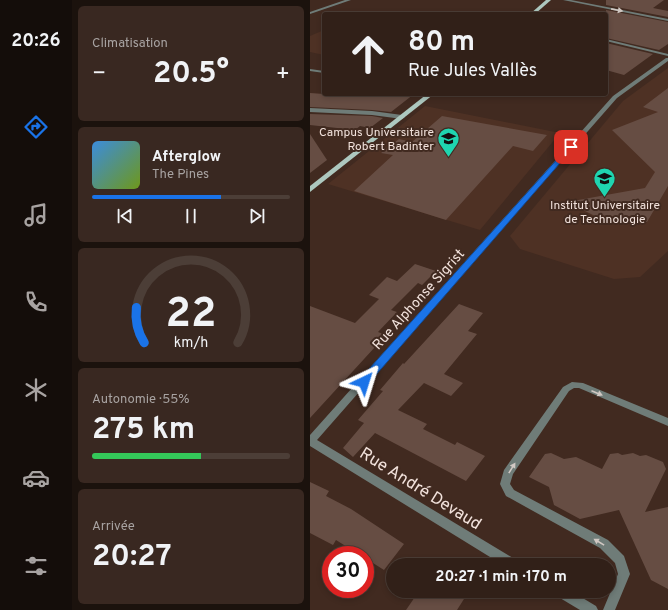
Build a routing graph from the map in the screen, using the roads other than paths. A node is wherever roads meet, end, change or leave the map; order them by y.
1 (349, 0) edge
2 (549, 0) edge
3 (565, 0) edge
4 (534, 12) edge
5 (310, 14) edge
6 (668, 20) edge
7 (608, 41) edge
8 (668, 56) edge
9 (668, 59) edge
10 (310, 70) edge
11 (322, 72) edge
12 (428, 96) edge
13 (310, 110) edge
14 (402, 117) junction
15 (310, 190) edge
16 (668, 422) edge
17 (310, 442) edge
18 (502, 558) edge
19 (571, 598) edge
20 (592, 610) edge
21 (609, 610) edge

1 - 5 street
2 - 4 main road
3 -> 6 street
7 - 8 street
9 - 17 street, Rue Alphonse Sigrist
10 - 11 street
12 - 14 main road
13 - 14 street
14 - 15 main road
21 -> 16 street
17 - 18 street, Rue André Devaud
19 - 20 street

